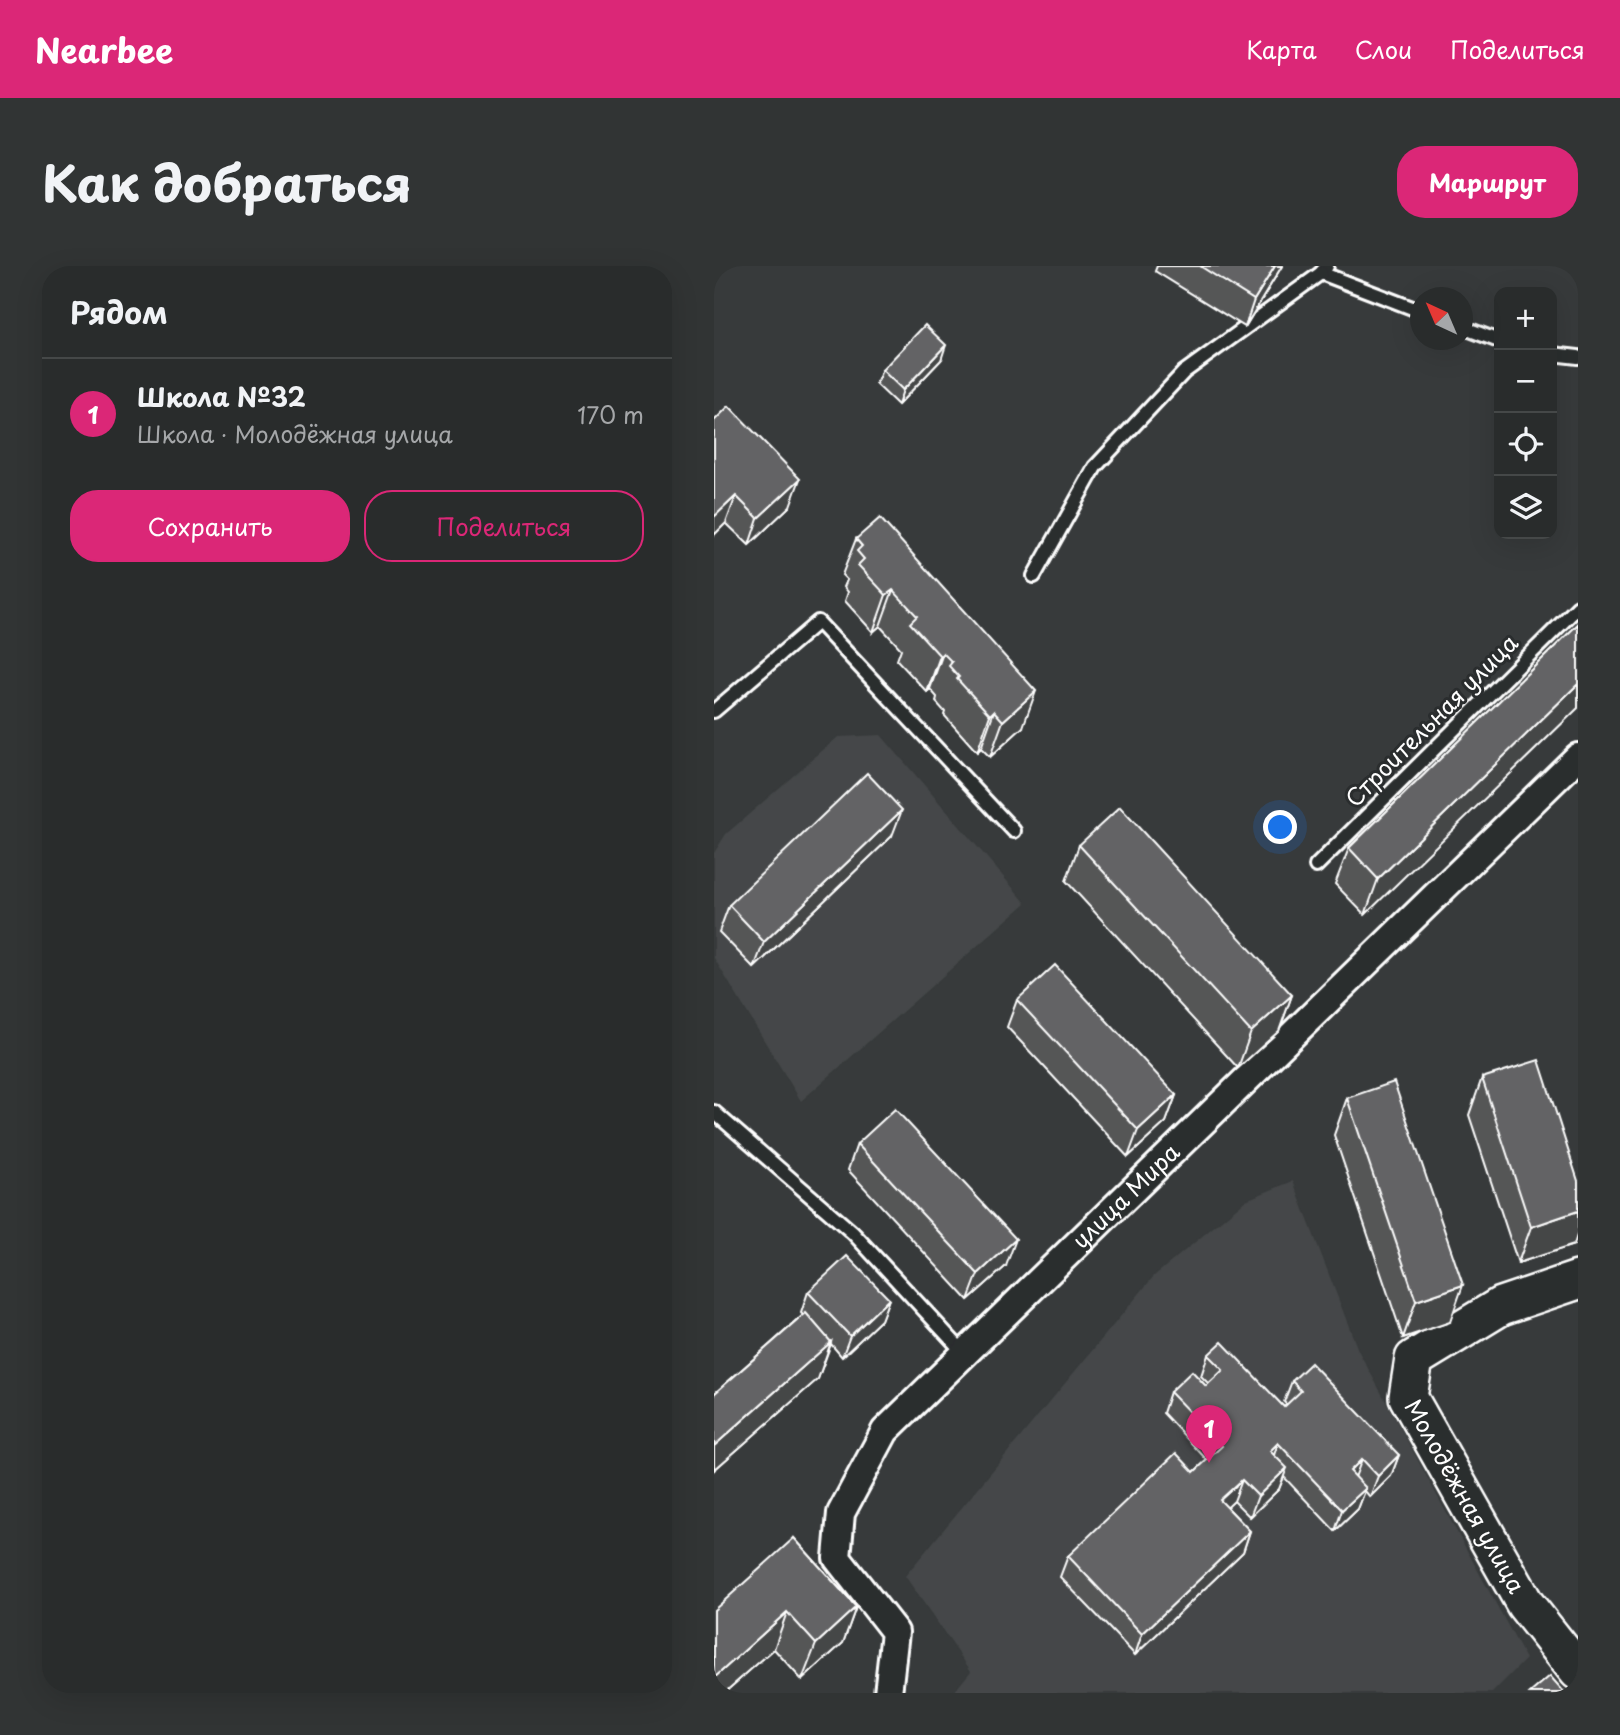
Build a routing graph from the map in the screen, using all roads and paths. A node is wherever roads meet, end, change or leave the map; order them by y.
1 (1324, 269) edge
2 (1410, 307) edge
3 (1473, 331) edge
4 (1494, 339) edge
5 (1557, 355) edge
6 (1578, 357) edge
7 (1034, 576) dead end
8 (1578, 607) edge
9 (714, 711) edge
10 (1578, 757) edge
11 (1014, 831) dead end
12 (1316, 866) dead end
13 (714, 1112) edge
14 (1578, 1280) edge
15 (965, 1354) junction
16 (1578, 1671) edge
17 (888, 1693) edge

1 - 2 lane
1 - 7 lane
3 - 4 lane
5 - 6 lane
8 - 12 lane, Строительная улица
9 - 11 lane
10 - 15 street, улица Мира
13 - 15 lane
14 - 16 street, Молодёжная улица
15 - 17 street, улица Мира

